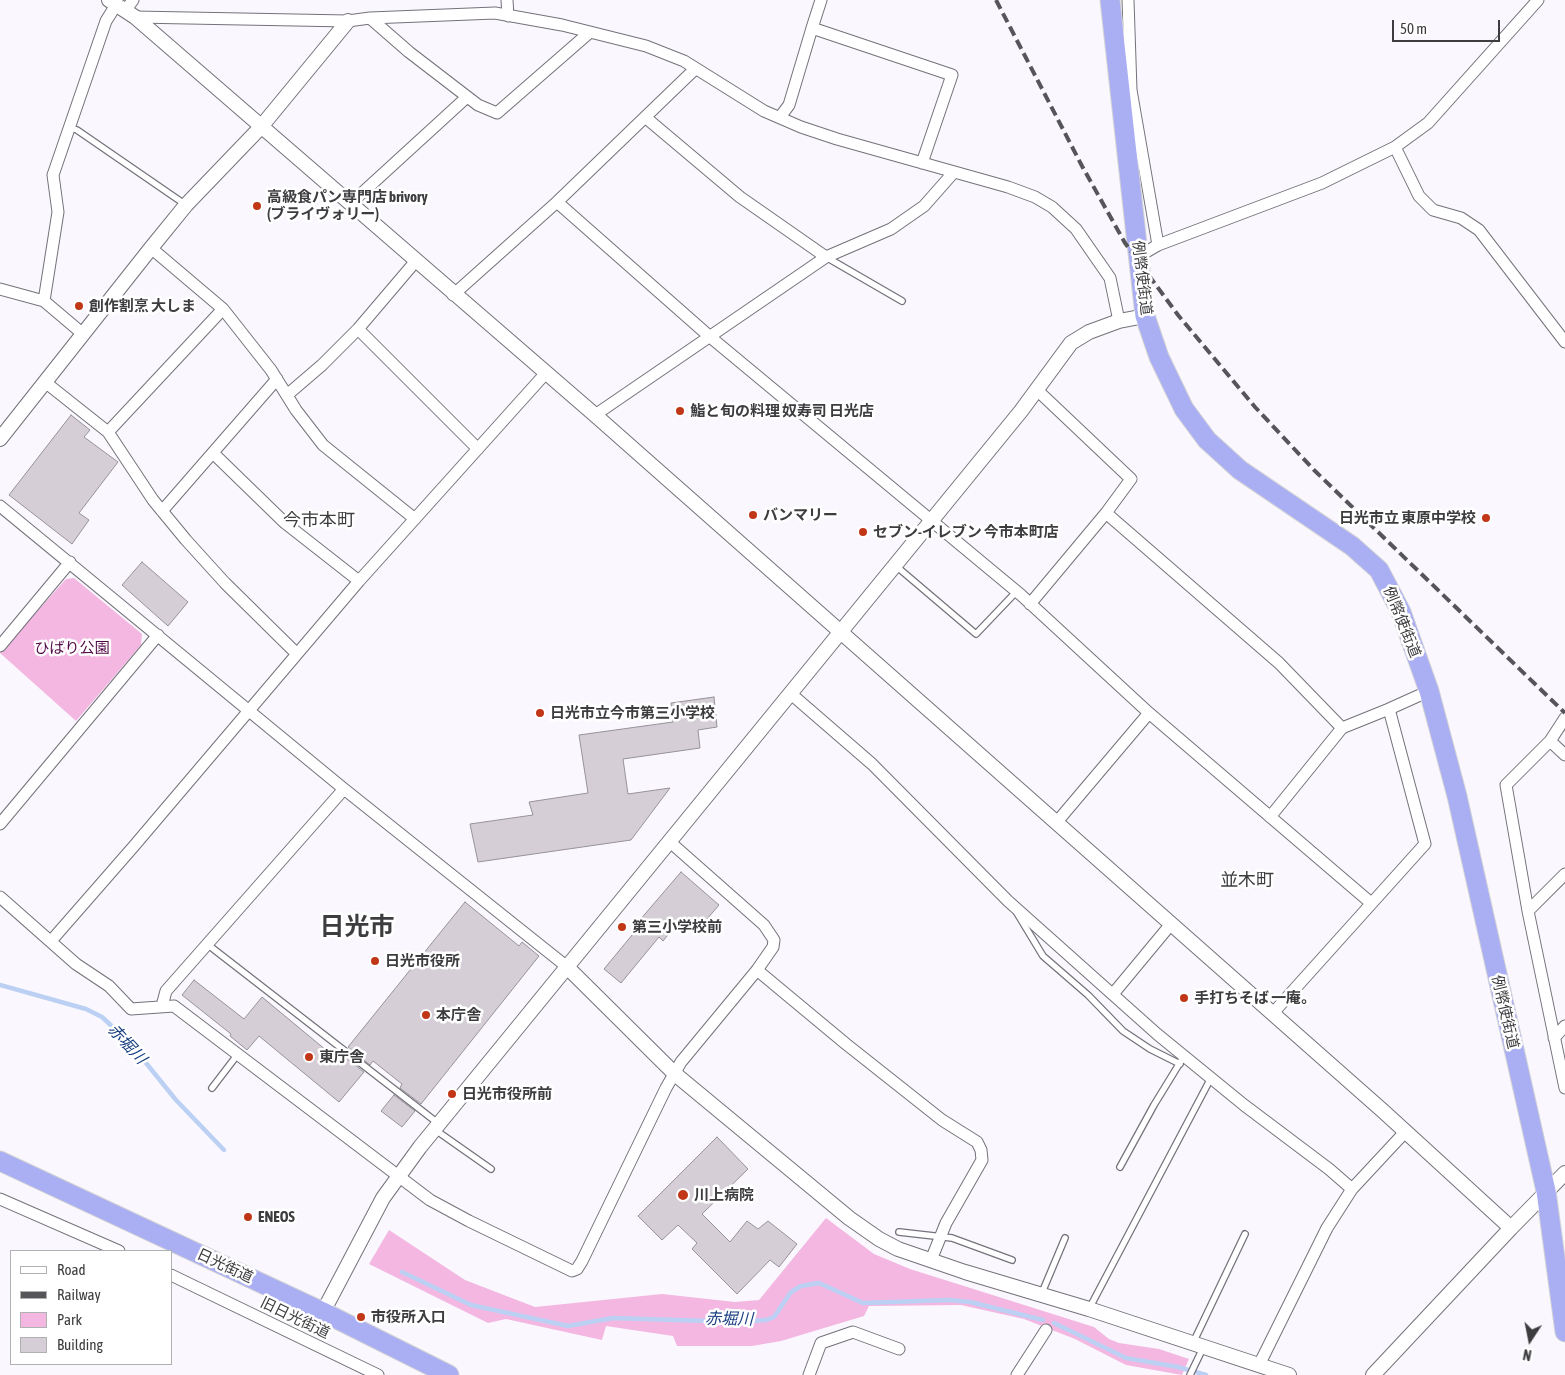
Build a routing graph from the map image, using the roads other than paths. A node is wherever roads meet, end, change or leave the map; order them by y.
1 (507, 0) edge
2 (821, 0) edge
3 (1110, 0) edge
4 (1128, 0) edge
5 (1538, 0) edge
6 (124, 7) edge
7 (508, 16) junction
8 (370, 18) junction
9 (348, 21) junction
10 (812, 28) junction
11 (590, 32) junction
12 (695, 69) junction
13 (467, 97) junction
14 (780, 117) junction
15 (645, 118) junction
16 (68, 127) junction
17 (260, 128) junction
18 (1395, 147) junction
19 (922, 163) junction
20 (954, 172) junction
21 (558, 202) junction
22 (350, 204) junction
23 (186, 205) junction
24 (1158, 245) junction
25 (151, 248) junction
26 (1139, 256) junction
27 (826, 257) junction
28 (415, 262) junction
29 (0, 289) edge
30 (453, 295) junction
31 (44, 301) junction
32 (902, 301) dead end
33 (223, 308) junction
34 (1145, 316) junction
35 (1119, 321) junction
36 (358, 329) junction
37 (83, 334) junction
38 (709, 336) junction
39 (1565, 342) edge
40 (545, 374) junction
41 (277, 379) junction
42 (45, 382) junction
43 (1036, 389) junction
44 (287, 394) junction
45 (595, 415) junction
46 (108, 432) junction
47 (0, 439) edge
48 (478, 449) junction
49 (213, 453) junction
50 (0, 506) edge
51 (162, 511) junction
52 (1106, 514) junction
53 (415, 519) junction
54 (932, 520) junction
55 (70, 562) junction
56 (894, 565) junction
57 (359, 581) junction
58 (1016, 591) junction
59 (1030, 604) junction
60 (840, 632) junction
61 (158, 635) junction
62 (0, 646) edge
63 (296, 653) junction
64 (1428, 691) junction
65 (790, 692) junction
66 (1389, 709) junction
67 (247, 710) junction
68 (1149, 713) junction
69 (1565, 718) edge
70 (1342, 728) junction
71 (1550, 741) junction
72 (1565, 755) edge
73 (344, 789) junction
74 (1270, 816) junction
75 (1056, 823) junction
76 (0, 824) edge
77 (670, 842) junction
78 (1565, 874) edge
79 (0, 897) edge
80 (1008, 901) junction
81 (1371, 903) junction
82 (1528, 911) junction
83 (1171, 924) junction
84 (50, 941) junction
85 (207, 944) junction
86 (566, 966) junction
87 (757, 970) junction
88 (1113, 994) junction
89 (162, 1006) junction
90 (1273, 1014) junction
91 (1565, 1026) edge
92 (1554, 1038) junction
93 (238, 1054) junction
94 (1182, 1060) junction
95 (674, 1074) junction
96 (1211, 1078) junction
97 (212, 1088) dead end
98 (1565, 1088) edge
99 (436, 1127) junction
100 (1406, 1132) junction
101 (0, 1162) edge
102 (1120, 1168) dead end
103 (491, 1169) dead end
104 (1565, 1172) edge
105 (398, 1176) junction
106 (1352, 1189) junction
107 (1546, 1191) junction
108 (0, 1199) edge
109 (1511, 1228) junction
110 (900, 1232) dead end
111 (1245, 1234) dead end
112 (940, 1236) junction
113 (1065, 1238) dead end
114 (117, 1250) edge
115 (930, 1260) junction
116 (1012, 1260) dead end
117 (172, 1275) edge
118 (1041, 1295) junction
119 (1089, 1309) junction
120 (323, 1312) junction
121 (1046, 1330) dead end
122 (1565, 1332) edge
123 (1198, 1346) junction
124 (899, 1349) dead end
125 (1259, 1365) junction
126 (378, 1375) edge
127 (449, 1375) edge
128 (809, 1375) edge
129 (1017, 1375) edge
130 (1190, 1375) edge
131 (1289, 1375) edge
132 (1373, 1375) edge

1 - 7 street
2 - 10 street
3 - 26 highway, 例幣使街道
4 - 24 street
5 - 18 street
6 - 9 street
6 - 16 street
6 - 17 street
7 - 8 street
7 - 11 street
8 - 9 street
8 - 13 street
9 - 17 street
10 - 14 street
10 - 19 street
11 - 12 street
11 - 13 street
12 - 14 street
12 - 15 street
13 - 22 street
14 - 19 street
15 - 21 street
15 - 27 street
16 - 23 lane
16 - 31 street
17 - 22 street
17 - 23 street
18 - 24 street
18 - 39 street
19 - 20 street
20 - 27 street
20 - 35 street
21 - 30 street
21 - 38 street
22 - 28 street
23 - 25 street
24 - 26 street
25 - 33 street
25 - 37 street
26 - 34 highway, 例幣使街道
27 - 32 lane
27 - 38 street
28 - 30 street
28 - 36 street
29 - 31 street
30 - 40 street
31 - 37 street
33 - 41 street
33 - 46 street
34 - 35 street
34 - 64 highway, 例幣使街道
35 - 43 street
36 - 44 street
36 - 48 street
37 - 42 street
38 - 45 street
38 - 54 street
40 - 45 street
40 - 48 street
41 - 44 street
41 - 49 street
42 - 46 street
42 - 47 street
43 - 52 street
43 - 54 street
44 - 53 street
45 - 60 street
46 - 51 street
48 - 53 street
49 - 51 street
49 - 57 street
50 - 55 street
51 - 63 street
52 - 59 street
52 - 70 street
53 - 57 street
54 - 56 street
54 - 58 street
55 - 61 street
55 - 62 street
56 - 58 lane
56 - 60 street
57 - 63 street
58 - 59 street
59 - 68 street
60 - 65 street
60 - 75 street
61 - 67 street
61 - 76 street
63 - 67 street
64 - 66 street
64 - 107 highway, 例幣使街道
65 - 77 street
65 - 80 street
66 - 70 street
66 - 81 street
67 - 73 street
67 - 84 street
68 - 74 street
68 - 75 street
69 - 71 street
70 - 74 street
71 - 72 street
71 - 82 street
73 - 85 street
73 - 86 street
74 - 81 street
75 - 83 street
77 - 86 street
77 - 87 street
78 - 82 street
79 - 84 street
80 - 88 street
80 - 94 lane
81 - 90 street
82 - 92 street
83 - 88 street
83 - 90 street
84 - 89 street
85 - 89 street
85 - 99 lane
86 - 95 street
86 - 99 street
87 - 95 street
87 - 112 street
88 - 94 street
89 - 93 street
90 - 100 street
91 - 92 street
92 - 98 street
93 - 97 lane
93 - 105 street
94 - 96 street
94 - 102 lane
95 - 105 street
95 - 115 street
96 - 106 street
96 - 119 lane
99 - 103 lane
99 - 105 street
100 - 106 street
100 - 109 street
101 - 120 highway, 日光街道
104 - 107 street
105 - 120 street
106 - 125 street
107 - 109 street
107 - 122 highway, 例幣使街道
108 - 114 street
109 - 132 street
110 - 112 lane
111 - 123 lane
112 - 115 street
112 - 116 lane
113 - 118 lane
115 - 118 street
117 - 126 street, 旧日光街道
118 - 119 street
119 - 123 street
120 - 127 highway, 日光街道
121 - 129 street
123 - 125 street
123 - 130 lane
124 - 128 street
125 - 131 street

